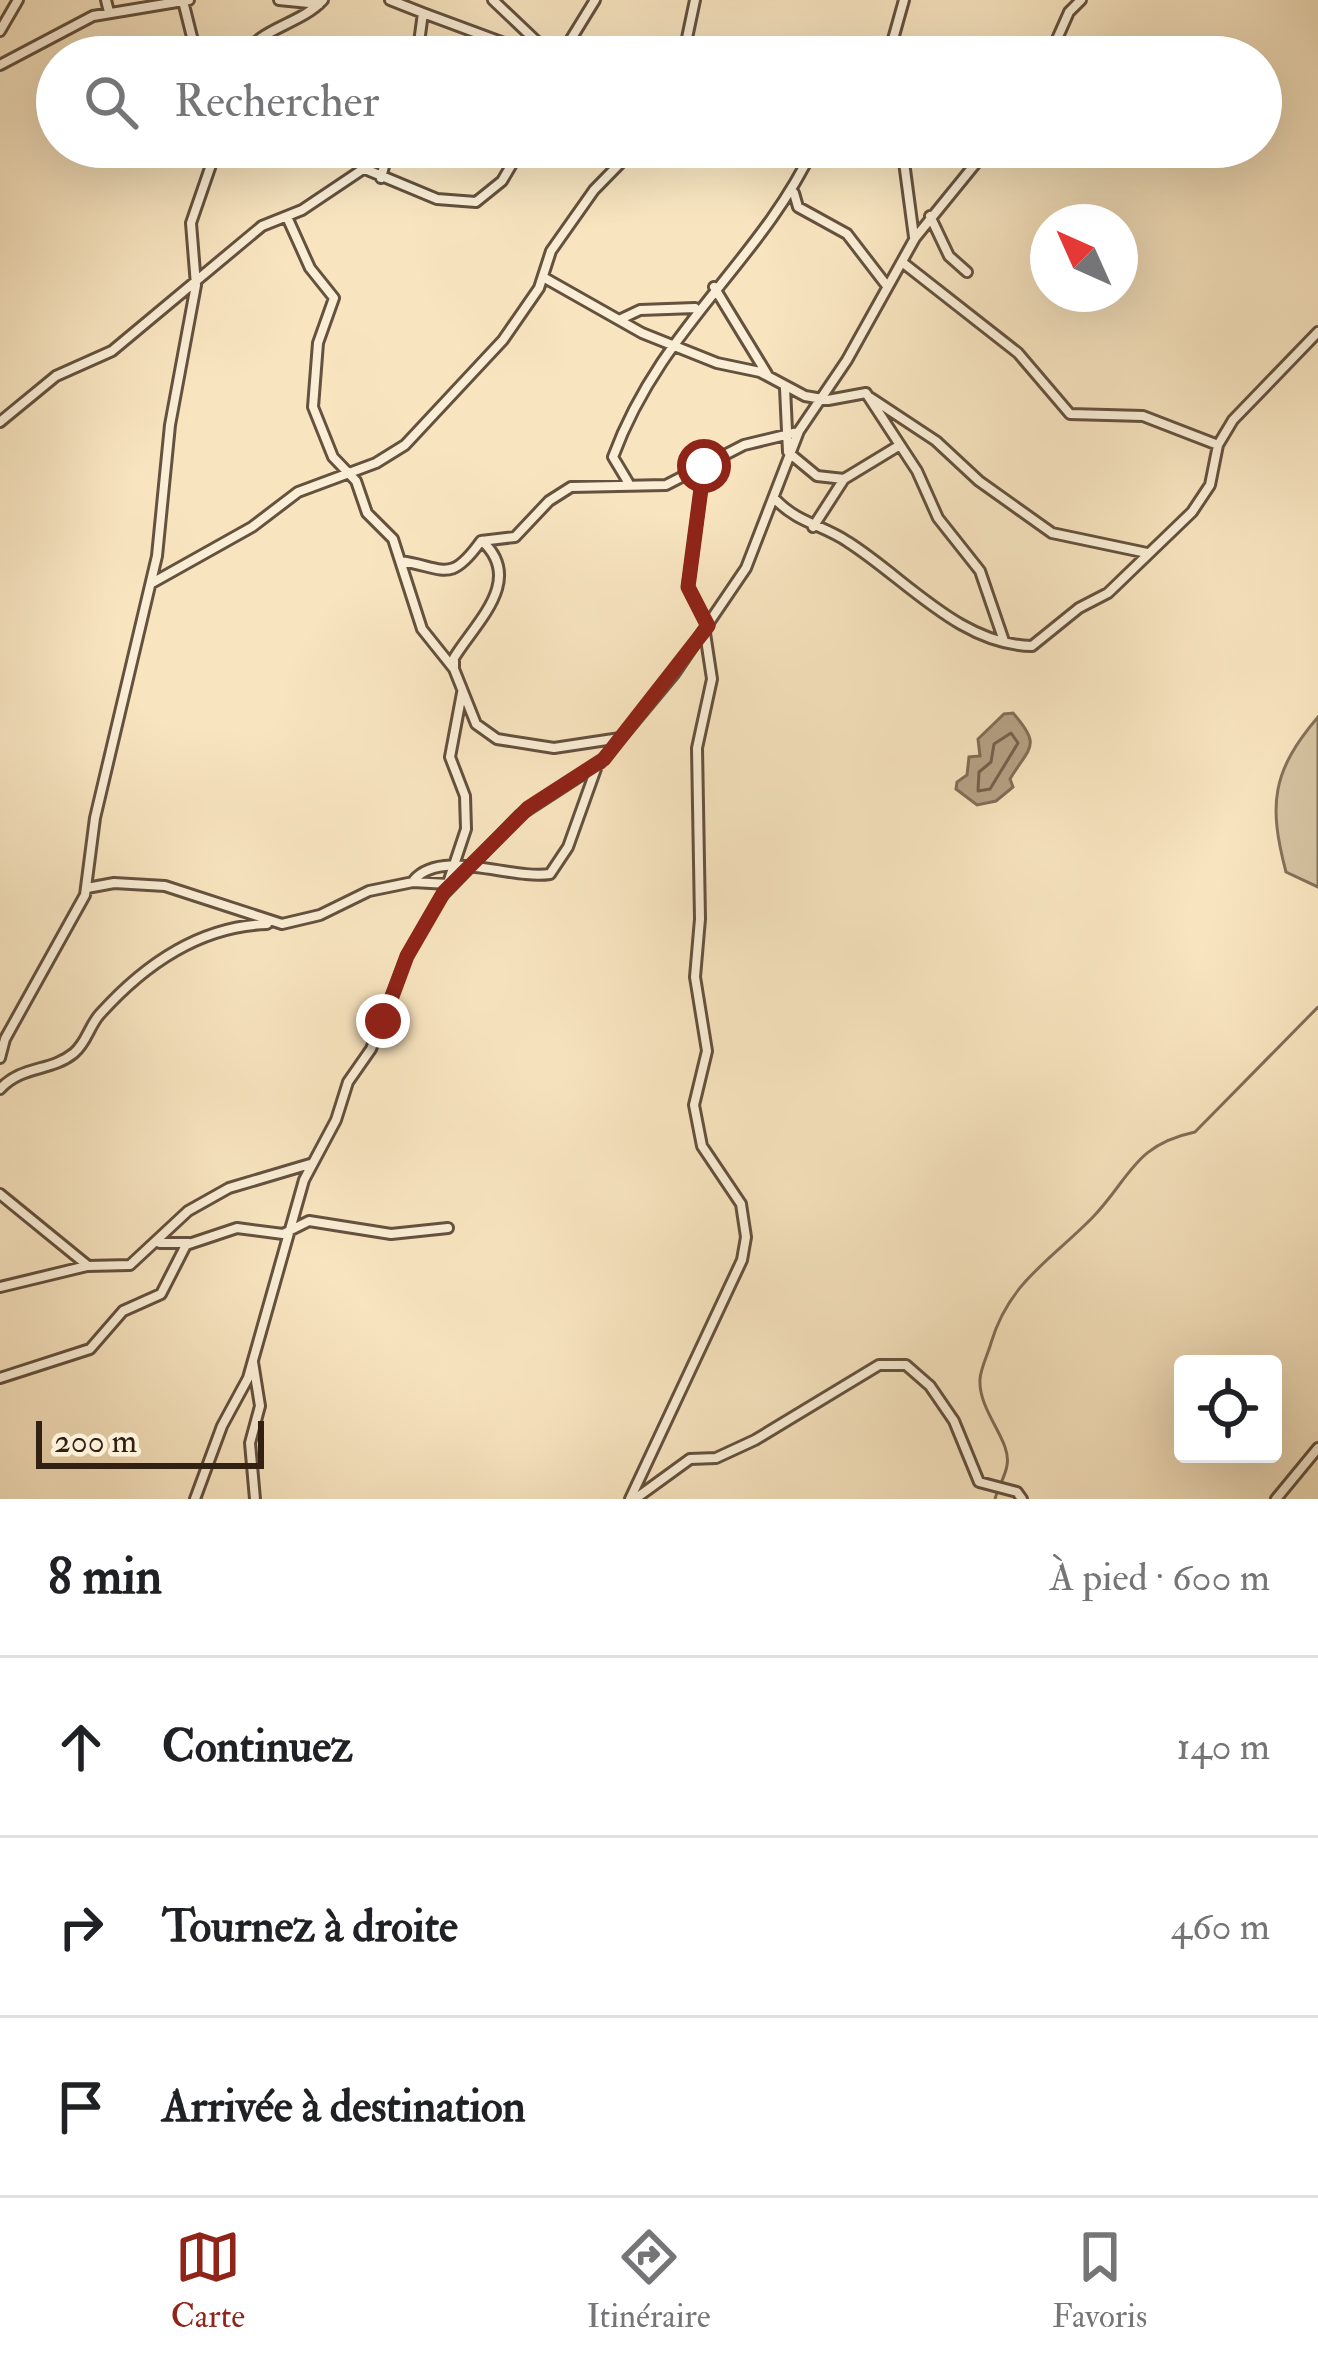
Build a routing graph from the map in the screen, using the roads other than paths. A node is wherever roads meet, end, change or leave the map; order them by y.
1 (18, 0) edge
2 (106, 0) edge
3 (185, 0) edge
4 (279, 0) edge
5 (390, 0) edge
6 (595, 0) edge
7 (695, 0) edge
8 (904, 0) edge
9 (1081, 0) edge
10 (495, 1) edge
11 (321, 2) edge
12 (109, 12) junction
13 (423, 13) junction
14 (0, 31) edge
15 (60, 36) edge
16 (193, 36) edge
17 (265, 36) edge
18 (420, 36) edge
19 (485, 36) edge
20 (531, 36) edge
21 (570, 36) edge
22 (687, 36) edge
23 (892, 36) edge
24 (1058, 36) edge
25 (36, 47) edge
26 (0, 65) edge
27 (211, 168) edge
28 (384, 168) edge
29 (506, 168) edge
30 (617, 168) edge
31 (804, 168) edge
32 (905, 168) edge
33 (971, 168) edge
34 (365, 169) joint
35 (381, 178) junction
36 (794, 191) junction
37 (286, 217) junction
38 (930, 217) junction
39 (915, 238) junction
40 (902, 262) junction
41 (967, 272) dead end
42 (543, 277) junction
43 (196, 285) junction
44 (887, 286) junction
45 (714, 287) junction
46 (697, 308) junction
47 (621, 319) junction
48 (1318, 332) edge
49 (672, 343) junction
50 (768, 375) junction
51 (785, 386) junction
52 (870, 398) junction
53 (821, 400) junction
54 (0, 422) edge
55 (800, 431) junction
56 (787, 435) junction
57 (900, 445) junction
58 (1218, 446) junction
59 (788, 452) junction
60 (704, 466) junction
61 (347, 472) junction
62 (844, 479) junction
63 (628, 482) junction
64 (776, 500) junction
65 (813, 527) junction
66 (481, 541) junction
67 (1147, 553) junction
68 (400, 561) junction
69 (150, 584) junction
70 (706, 629) junction
71 (1004, 641) junction
72 (454, 669) junction
73 (462, 692) junction
74 (622, 738) junction
75 (598, 765) junction
76 (454, 865) junction
77 (469, 870) junction
78 (413, 882) junction
79 (447, 886) junction
80 (86, 888) junction
81 (272, 923) junction
82 (0, 1058) edge
83 (0, 1089) edge
84 (313, 1164) junction
85 (0, 1194) edge
86 (448, 1228) dead end
87 (292, 1229) junction
88 (158, 1242) junction
89 (189, 1243) junction
90 (87, 1266) junction
91 (0, 1287) edge
92 (253, 1361) junction
93 (0, 1378) edge
94 (1318, 1448) edge
95 (195, 1499) edge
96 (255, 1499) edge
97 (633, 1499) edge
98 (1022, 1499) edge
99 (1276, 1499) edge

1 - 14 street
2 - 12 street
3 - 12 street
3 - 16 street
4 - 11 street
5 - 13 street
6 - 21 street
7 - 22 street
8 - 23 street
9 - 24 street
10 - 20 street
11 - 17 street
12 - 15 street
13 - 18 street
13 - 19 street
25 - 26 street
27 - 43 street
28 - 35 street
29 - 35 street
30 - 42 street
31 - 36 street
32 - 39 street
33 - 38 street
34 - 35 street
34 - 37 street
36 - 44 street
36 - 45 street
37 - 43 street
37 - 61 street
38 - 39 street
38 - 41 street
39 - 40 street
40 - 44 street
40 - 58 street
42 - 47 street
42 - 61 street
43 - 54 street
43 - 69 street
44 - 53 street
45 - 46 street
45 - 50 street
46 - 47 street
46 - 49 street
47 - 49 street
48 - 58 street
49 - 50 street
49 - 63 street
50 - 51 street
51 - 53 street
51 - 56 street
52 - 53 street
52 - 57 street
52 - 67 street
53 - 55 street
55 - 56 street
55 - 59 street
56 - 59 street
56 - 60 street
57 - 62 street
57 - 71 street
58 - 67 street
59 - 62 street
59 - 64 street
60 - 63 street
60 - 70 street
61 - 68 street
61 - 69 street
62 - 65 street
63 - 66 street
64 - 65 street
64 - 70 street
65 - 71 street
66 - 68 street
66 - 72 street
67 - 71 street
68 - 72 street
69 - 80 street
70 - 74 street
70 - 97 street
72 - 73 street
73 - 74 street
73 - 76 street
74 - 75 street
75 - 77 street
75 - 77 street
76 - 77 street
76 - 78 street
76 - 79 street
77 - 79 street
78 - 79 street
78 - 81 street
79 - 84 street
80 - 81 street
80 - 82 street
81 - 83 street
84 - 87 street
84 - 88 street
85 - 90 street
86 - 87 street
87 - 89 street
87 - 92 street
88 - 89 street
88 - 90 street
89 - 93 street
90 - 91 street
92 - 95 street
92 - 96 street
94 - 99 street
97 - 98 street

